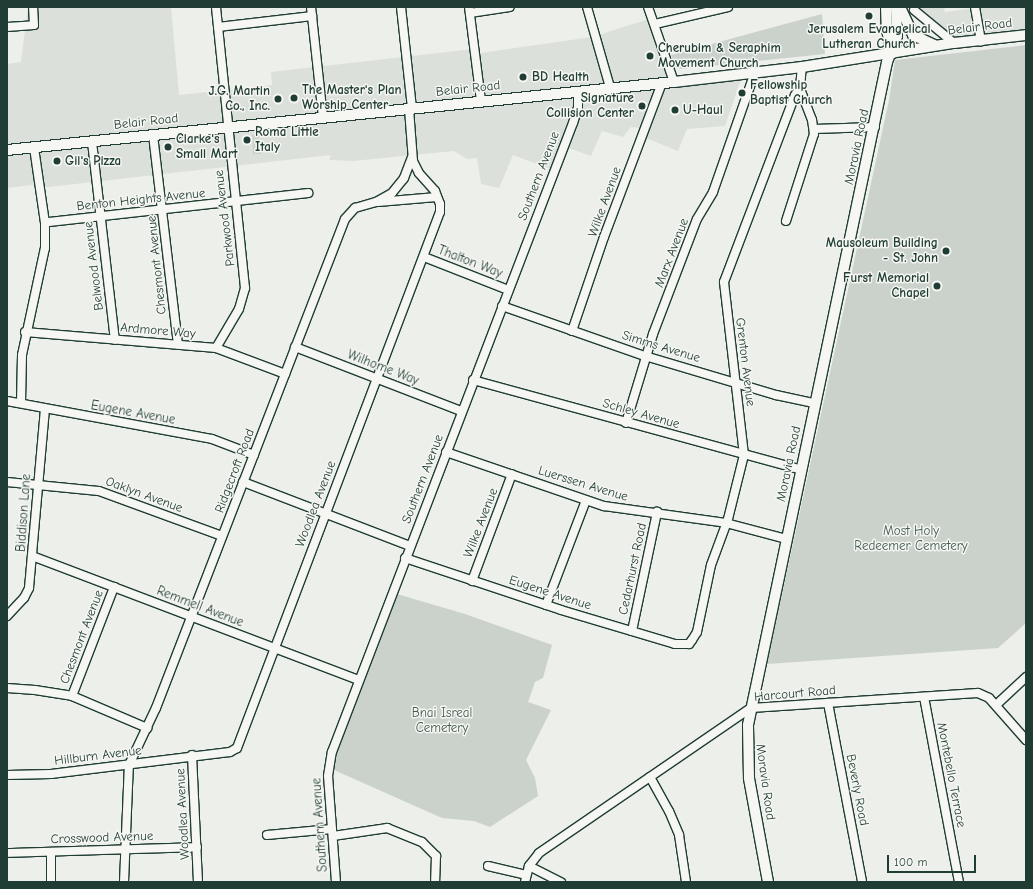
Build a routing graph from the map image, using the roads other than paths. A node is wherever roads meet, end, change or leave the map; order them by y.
1 (33, 7) edge
2 (216, 7) edge
3 (311, 7) edge
4 (401, 7) edge
5 (510, 7) edge
6 (587, 7) edge
7 (648, 7) edge
8 (728, 7) edge
9 (886, 7) edge
10 (896, 7) edge
11 (900, 7) edge
12 (975, 7) edge
13 (469, 10) edge
14 (914, 10) dead end
15 (312, 16) junction
16 (655, 24) junction
17 (7, 27) edge
18 (218, 27) junction
19 (1026, 35) edge
20 (981, 41) junction
21 (954, 43) junction
22 (938, 46) junction
23 (892, 53) junction
24 (802, 67) junction
25 (755, 72) junction
26 (674, 82) junction
27 (662, 83) junction
28 (610, 87) junction
29 (800, 88) junction
30 (578, 91) junction
31 (481, 101) junction
32 (410, 109) junction
33 (323, 117) junction
34 (227, 127) junction
35 (875, 127) junction
36 (814, 129) junction
37 (153, 134) junction
38 (92, 142) junction
39 (34, 148) junction
40 (7, 150) edge
41 (412, 157) junction
42 (308, 193) dead end
43 (437, 197) junction
44 (236, 201) junction
45 (376, 202) junction
46 (162, 209) junction
47 (101, 216) junction
48 (786, 221) dead end
49 (49, 222) dead end
50 (424, 257) junction
51 (508, 290) junction
52 (502, 306) junction
53 (572, 331) junction
54 (25, 332) junction
55 (114, 340) junction
56 (178, 345) junction
57 (295, 347) junction
58 (216, 348) junction
59 (645, 356) junction
60 (285, 374) junction
61 (377, 379) junction
62 (473, 380) junction
63 (736, 382) junction
64 (7, 401) edge
65 (21, 403) junction
66 (815, 403) junction
67 (45, 410) junction
68 (461, 411) junction
69 (626, 423) junction
70 (446, 452) junction
71 (254, 455) junction
72 (744, 455) junction
73 (802, 470) junction
74 (512, 474) junction
75 (7, 482) edge
76 (243, 482) junction
77 (38, 486) junction
78 (586, 500) junction
79 (657, 512) junction
80 (325, 513) junction
81 (726, 523) junction
82 (222, 536) junction
83 (786, 539) junction
84 (410, 546) junction
85 (32, 556) junction
86 (405, 558) junction
87 (472, 581) junction
88 (114, 587) junction
89 (546, 605) junction
90 (8, 613) edge
91 (192, 616) junction
92 (632, 631) junction
93 (689, 644) joint
94 (274, 648) junction
95 (1026, 677) edge
96 (358, 680) junction
97 (7, 688) edge
98 (72, 696) junction
99 (924, 697) junction
100 (828, 702) junction
101 (996, 705) junction
102 (751, 708) junction
103 (147, 728) junction
104 (1026, 740) edge
105 (192, 756) junction
106 (129, 764) junction
107 (7, 775) edge
108 (650, 777) junction
109 (333, 833) junction
110 (266, 835) dead end
111 (197, 847) junction
112 (125, 849) junction
113 (51, 852) junction
114 (7, 853) edge
115 (488, 866) dead end
116 (529, 866) junction
117 (525, 879) edge
118 (51, 882) edge
119 (124, 882) edge
120 (198, 882) edge
121 (336, 882) edge
122 (435, 882) edge
123 (561, 882) edge
124 (686, 882) edge
125 (768, 882) edge
126 (862, 882) edge
127 (959, 882) edge

1 - 17 street
2 - 18 street, Parkwood Avenue
3 - 15 street
4 - 32 street
5 - 13 street
6 - 28 street
7 - 16 street
8 - 16 street
9 - 23 main road
10 - 23 main road, Moravia Road
11 - 22 main road
12 - 20 street
13 - 31 street
14 - 21 street
15 - 18 street
15 - 33 street
16 - 26 street
18 - 34 street, Parkwood Avenue
19 - 20 main road, Belair Road
20 - 21 main road, Belair Road
21 - 22 main road, Belair Road
22 - 23 main road, Belair Road
23 - 24 main road, Belair Road
23 - 35 main road, Moravia Road
24 - 25 main road, Belair Road
24 - 29 street
25 - 26 main road, Belair Road
25 - 59 street, Marx Avenue
26 - 27 main road, Belair Road
27 - 28 main road, Belair Road
27 - 53 street, Wilke Avenue
28 - 30 main road, Belair Road
29 - 36 street
29 - 63 street, Grenton Avenue
30 - 31 main road, Belair Road
30 - 51 street, Southern Avenue
31 - 32 main road, Belair Road
32 - 33 main road, Belair Road
32 - 41 street
33 - 34 main road, Belair Road
34 - 37 main road, Belair Road
34 - 44 street, Parkwood Avenue
35 - 36 street
35 - 66 main road, Moravia Road
36 - 48 street
37 - 38 main road, Belair Road
37 - 46 street, Chesmont Avenue
38 - 39 main road, Belair Road
38 - 47 street, Belwood Avenue
39 - 40 main road, Belair Road
39 - 54 street
41 - 43 street
41 - 45 street, Ridgecroft Road
42 - 44 street, Benton Heights Avenue
43 - 45 street, Ridgecroft Road
43 - 50 street, Woodlea Avenue
44 - 46 street, Benton Heights Avenue
44 - 58 street, Parkwood Avenue
45 - 57 street, Ridgecroft Road
46 - 47 street, Benton Heights Avenue
46 - 56 street, Chesmont Avenue
47 - 49 street, Benton Heights Avenue
47 - 55 street, Belwood Avenue
50 - 51 street, Thalton Way
50 - 61 street, Woodlea Avenue
51 - 52 street, Southern Avenue
52 - 53 street, Simms Avenue
52 - 62 street, Southern Avenue
53 - 59 street, Simms Avenue
54 - 55 street, Ardmore Way
54 - 65 street
55 - 56 street, Ardmore Way
56 - 58 street, Ardmore Way
57 - 60 street, Ridgecroft Road
57 - 61 street, Wilhome Way
58 - 60 street, Ardmore Way
59 - 63 street, Simms Avenue
59 - 69 street, Marx Avenue
60 - 71 street, Ridgecroft Road
61 - 68 street, Wilhome Way
61 - 80 street, Woodlea Avenue
62 - 68 street, Southern Avenue
62 - 69 street, Schley Avenue
63 - 66 street, Simms Avenue
63 - 72 street, Grenton Avenue
64 - 65 street, Eugene Avenue
65 - 67 street, Eugene Avenue
66 - 73 main road, Moravia Road
67 - 71 street, Eugene Avenue
67 - 77 street, Biddison Lane
68 - 70 street, Southern Avenue
69 - 72 street, Schley Avenue
70 - 74 street, Luerssen Avenue
70 - 84 street, Southern Avenue
71 - 76 street, Ridgecroft Road
72 - 73 street, Schley Avenue
72 - 81 street, Grenton Avenue
73 - 83 main road, Moravia Road
74 - 78 street, Luerssen Avenue
74 - 87 street, Wilke Avenue
75 - 77 street, Oaklyn Avenue
76 - 80 street
76 - 82 street, Ridgecroft Road
77 - 82 street, Oaklyn Avenue
77 - 85 street, Biddison Lane
78 - 79 street, Luerssen Avenue
78 - 89 street
79 - 81 street, Luerssen Avenue
79 - 92 street, Cedarhurst Road
80 - 84 street
80 - 94 street, Woodlea Avenue
81 - 83 street, Luerssen Avenue
81 - 93 street, Grenton Avenue
82 - 91 street, Ridgecroft Road
83 - 102 main road, Moravia Road
84 - 86 street, Southern Avenue
85 - 88 street, Remmell Avenue
85 - 90 street, Biddison Lane
86 - 87 street, Eugene Avenue
86 - 96 street, Southern Avenue
87 - 89 street, Eugene Avenue
88 - 91 street, Remmell Avenue
88 - 98 street, Chesmont Avenue
89 - 92 street, Eugene Avenue
91 - 94 street, Remmell Avenue
91 - 103 street, Ridgecroft Road
92 - 93 street, Eugene Avenue
94 - 96 street, Remmell Avenue
94 - 105 street, Woodlea Avenue
95 - 101 street
96 - 109 street, Southern Avenue
97 - 98 street
98 - 103 street
99 - 100 street, Harcourt Road
99 - 101 street, Harcourt Road
99 - 127 street, Montebello Terrace
100 - 102 street, Harcourt Road
100 - 126 street, Beverly Road
101 - 104 street, Harcourt Road
102 - 108 street, Harcourt Road
102 - 125 main road, Moravia Road
103 - 106 street, Ridgecroft Road
105 - 106 street, Hillburn Avenue
105 - 111 street, Woodlea Avenue
106 - 107 street, Hillburn Avenue
106 - 112 street
108 - 116 street, Harcourt Road
108 - 124 street
109 - 110 street
109 - 121 street, Southern Avenue
109 - 122 street
111 - 112 street, Crosswood Avenue
111 - 120 street, Woodlea Avenue
112 - 113 street, Crosswood Avenue
112 - 119 street
113 - 114 street, Crosswood Avenue
113 - 118 street
115 - 117 street
116 - 117 street
116 - 123 street

